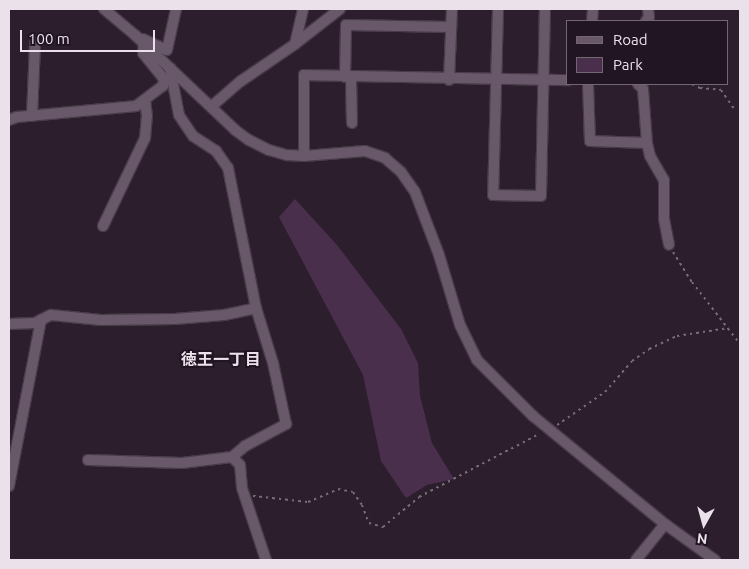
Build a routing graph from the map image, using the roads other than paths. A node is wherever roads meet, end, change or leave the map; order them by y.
1 (104, 9) edge
2 (176, 9) edge
3 (303, 9) edge
4 (340, 9) edge
5 (452, 9) edge
6 (498, 9) edge
7 (545, 9) edge
8 (451, 27) junction
9 (135, 35) junction
10 (35, 43) dead end
11 (144, 43) junction
12 (295, 44) junction
13 (170, 68) junction
14 (348, 77) junction
15 (449, 80) junction
16 (497, 80) junction
17 (543, 80) junction
18 (566, 80) edge
19 (588, 85) edge
20 (639, 85) edge
21 (145, 100) junction
22 (212, 106) junction
23 (32, 116) junction
24 (9, 120) edge
25 (352, 123) dead end
26 (647, 143) junction
27 (304, 156) junction
28 (103, 226) dead end
29 (670, 245) road end
30 (256, 308) junction
31 (41, 320) junction
32 (9, 324) edge
33 (232, 457) junction
34 (88, 460) dead end
35 (9, 486) edge
36 (665, 524) junction
37 (266, 560) edge
38 (636, 560) edge
39 (715, 560) edge

1 - 9 street
2 - 9 street
3 - 12 street
4 - 12 street
5 - 8 street
6 - 16 street
7 - 17 street
8 - 14 street
8 - 15 street
9 - 11 street
10 - 23 street
11 - 13 street
11 - 21 street
12 - 22 street
13 - 22 street
13 - 30 street
14 - 15 street
14 - 25 street
14 - 27 street
15 - 16 street
16 - 17 street
16 - 17 street
17 - 18 street
19 - 26 street
20 - 26 street
21 - 23 street
21 - 28 street
22 - 27 street
23 - 24 street
26 - 29 street
27 - 36 street
30 - 31 street
30 - 33 street
31 - 32 street
31 - 35 street
33 - 34 street
33 - 37 street
36 - 38 street
36 - 39 street

